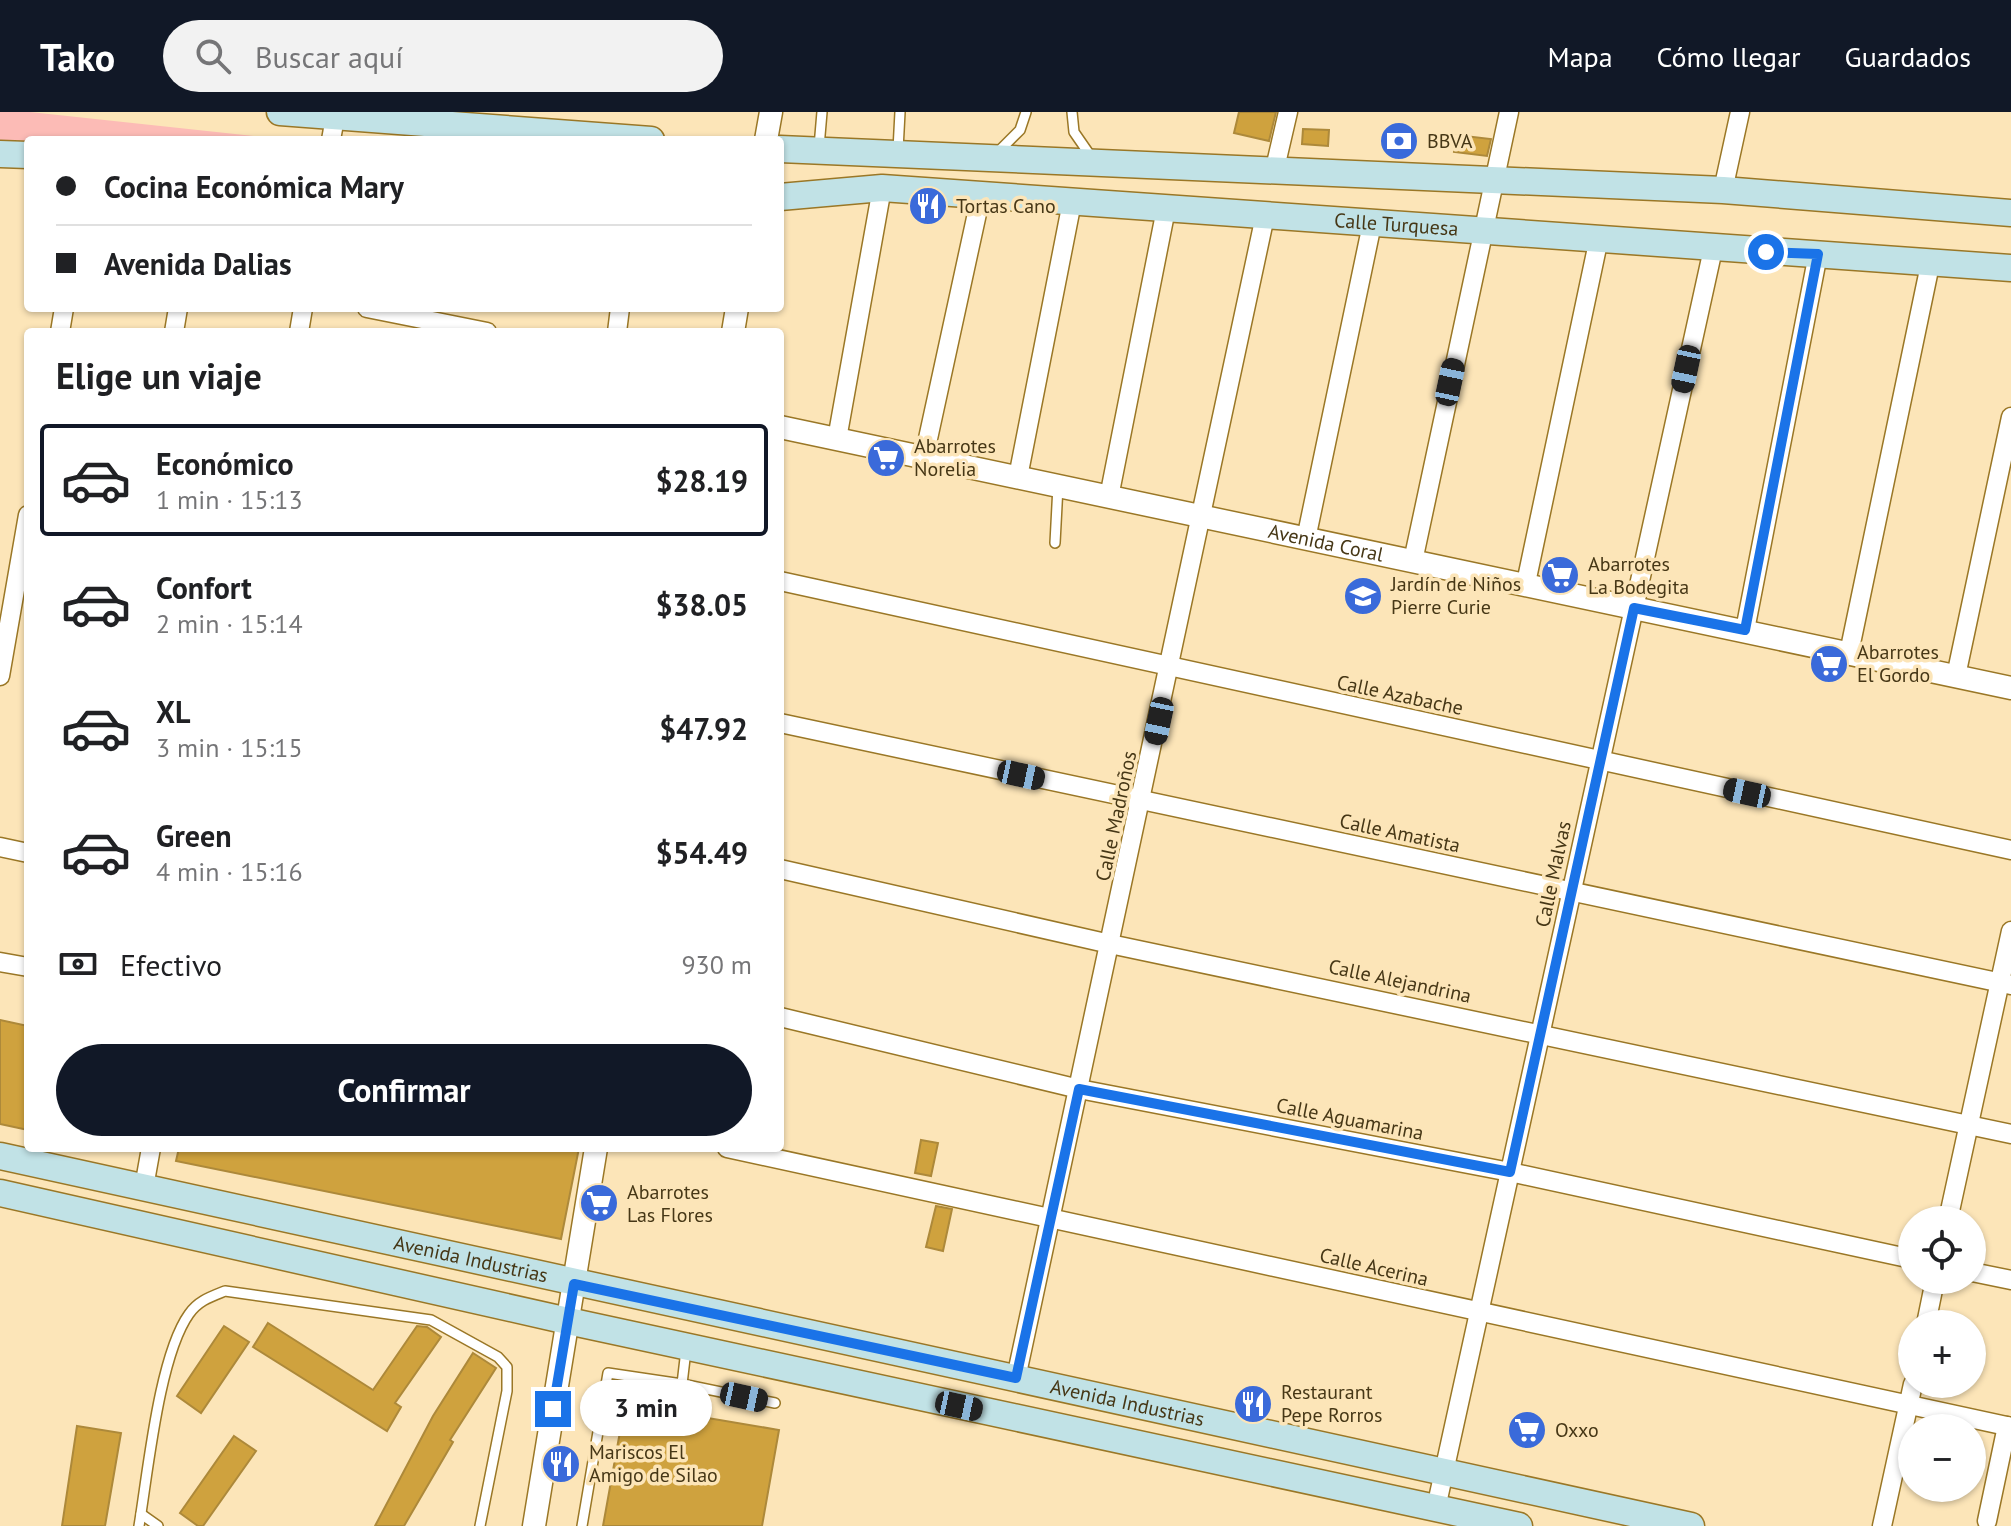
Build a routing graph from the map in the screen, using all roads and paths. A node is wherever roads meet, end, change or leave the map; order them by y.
1 (280, 112) edge
2 (771, 112) edge
3 (822, 112) edge
4 (900, 112) edge
5 (1026, 112) edge
6 (1072, 112) edge
7 (1288, 112) edge
8 (1509, 112) edge
9 (1740, 112) edge
10 (334, 123) edge
11 (576, 136) edge
12 (767, 136) edge
13 (784, 149) edge
14 (819, 150) junction
15 (898, 153) junction
16 (0, 154) edge
17 (24, 155) edge
18 (994, 157) junction
19 (1094, 161) junction
20 (1275, 168) junction
21 (1495, 178) junction
22 (882, 188) junction
23 (1723, 190) junction
24 (981, 195) junction
25 (784, 197) edge
26 (1072, 202) junction
27 (1166, 209) junction
28 (2011, 213) edge
29 (1265, 216) junction
30 (1372, 224) junction
31 (1481, 232) junction
32 (1599, 238) junction
33 (1713, 249) junction
34 (1818, 254) junction
35 (1931, 260) junction
36 (2011, 268) edge
37 (387, 312) edge
38 (467, 328) edge
39 (2011, 417) edge
40 (784, 428) edge
41 (837, 439) junction
42 (924, 457) junction
43 (1018, 477) junction
44 (1058, 486) junction
45 (1109, 497) junction
46 (1204, 516) junction
47 (1306, 539) junction
48 (1055, 543) dead end
49 (0, 556) edge
50 (24, 561) edge
51 (1413, 561) junction
52 (784, 582) edge
53 (1526, 583) junction
54 (1634, 608) junction
55 (1745, 630) junction
56 (1849, 653) junction
57 (1171, 667) junction
58 (0, 676) edge
59 (1956, 676) junction
60 (2011, 688) edge
61 (784, 724) edge
62 (1600, 761) junction
63 (1142, 801) junction
64 (0, 847) edge
65 (2011, 850) edge
66 (24, 852) edge
67 (784, 870) edge
68 (1571, 892) junction
69 (2011, 931) edge
70 (1110, 944) junction
71 (0, 962) edge
72 (24, 966) edge
73 (2005, 984) edge
74 (784, 1018) edge
75 (1541, 1032) junction
76 (1079, 1089) junction
77 (1969, 1125) junction
78 (2011, 1134) edge
79 (150, 1152) edge
80 (595, 1152) edge
81 (746, 1152) edge
82 (0, 1156) edge
83 (1510, 1172) junction
84 (144, 1187) junction
85 (0, 1193) edge
86 (1951, 1206) edge
87 (1049, 1216) junction
88 (1898, 1256) edge
89 (1986, 1275) edge
90 (2011, 1280) edge
91 (574, 1284) junction
92 (1479, 1314) junction
93 (568, 1321) junction
94 (686, 1347) junction
95 (1016, 1378) junction
96 (682, 1384) junction
97 (1910, 1398) edge
98 (775, 1403) dead end
99 (1908, 1405) junction
100 (2009, 1426) edge
101 (1444, 1472) junction
102 (1436, 1508) junction
103 (141, 1514) junction
104 (1987, 1521) dead end
105 (139, 1526) edge
106 (158, 1526) edge
107 (480, 1526) edge
108 (534, 1526) edge
109 (582, 1526) edge
110 (1519, 1526) edge
111 (1691, 1526) edge
112 (1882, 1526) edge

1 - 10 main road
2 - 12 street
3 - 14 lane
4 - 15 lane
5 - 18 lane
6 - 19 lane
7 - 20 street
8 - 21 street
9 - 23 street
10 - 11 main road
13 - 14 main road
14 - 15 main road
15 - 18 main road
16 - 17 main road
18 - 19 main road
19 - 20 main road
20 - 21 main road
21 - 23 main road
21 - 31 street
22 - 24 main road, Calle Turquesa
22 - 25 main road, Calle Turquesa
22 - 41 street
23 - 28 main road
24 - 26 main road, Calle Turquesa
24 - 42 street
26 - 27 main road, Calle Turquesa
26 - 43 street
27 - 29 main road, Calle Turquesa
27 - 45 street
29 - 30 main road, Calle Turquesa
29 - 46 street, Calle Madroños
30 - 31 main road, Calle Turquesa
30 - 47 street
31 - 32 main road, Calle Turquesa
31 - 51 street
32 - 33 main road, Calle Turquesa
32 - 53 street
33 - 34 main road, Calle Turquesa
33 - 54 street, Calle Malvas
34 - 35 main road, Calle Turquesa
34 - 55 street
35 - 36 main road, Calle Turquesa
35 - 56 street
37 - 38 street
39 - 59 street
40 - 41 street, Avenida Coral
41 - 42 street, Avenida Coral
42 - 43 street, Avenida Coral
43 - 44 street, Avenida Coral
44 - 45 street, Avenida Coral
44 - 48 lane
45 - 46 street, Avenida Coral
46 - 47 street, Avenida Coral
46 - 57 street, Calle Madroños
47 - 51 street, Avenida Coral
49 - 50 street
50 - 58 street
51 - 53 street, Avenida Coral
52 - 57 street, Calle Azabache
53 - 54 street, Avenida Coral
54 - 55 street, Avenida Coral
54 - 62 street, Calle Malvas
55 - 56 street, Avenida Coral
56 - 59 street, Avenida Coral
57 - 62 street, Calle Azabache
57 - 63 street, Calle Madroños
59 - 60 street, Avenida Coral
61 - 63 street, Calle Amatista
62 - 65 street, Calle Azabache
62 - 68 street, Calle Malvas
63 - 68 street, Calle Amatista
63 - 70 street, Calle Madroños
64 - 66 street
67 - 70 street, Calle Alejandrina
68 - 73 street, Calle Amatista
68 - 75 street, Calle Malvas
69 - 73 street
70 - 75 street, Calle Alejandrina
70 - 76 street, Calle Madroños
71 - 72 street
73 - 77 street
74 - 76 street, Calle Aguamarina
75 - 77 street, Calle Alejandrina
75 - 83 street, Calle Malvas
76 - 83 street, Calle Aguamarina
76 - 87 street, Calle Madroños
77 - 78 street, Calle Alejandrina
77 - 86 street
79 - 84 street
80 - 91 street
81 - 87 street, Calle Acerina
82 - 84 main road, Avenida Industrias
83 - 88 street, Calle Aguamarina
83 - 92 street, Calle Malvas
84 - 91 main road, Avenida Industrias
85 - 93 main road, Avenida Industrias
87 - 92 street, Calle Acerina
87 - 95 street, Calle Madroños
89 - 90 street
91 - 93 street
91 - 95 main road, Avenida Industrias
92 - 99 street, Calle Acerina
92 - 101 street, Calle Malvas
93 - 94 main road, Avenida Industrias
93 - 108 street
94 - 96 lane
94 - 102 main road, Avenida Industrias
95 - 101 main road, Avenida Industrias
96 - 98 lane
96 - 109 lane
97 - 99 street
99 - 100 street, Calle Acerina
99 - 112 street
100 - 104 street
101 - 102 street, Calle Malvas
101 - 111 main road, Avenida Industrias
102 - 110 main road, Avenida Industrias
103 - 105 lane
103 - 106 lane
103 - 107 lane

